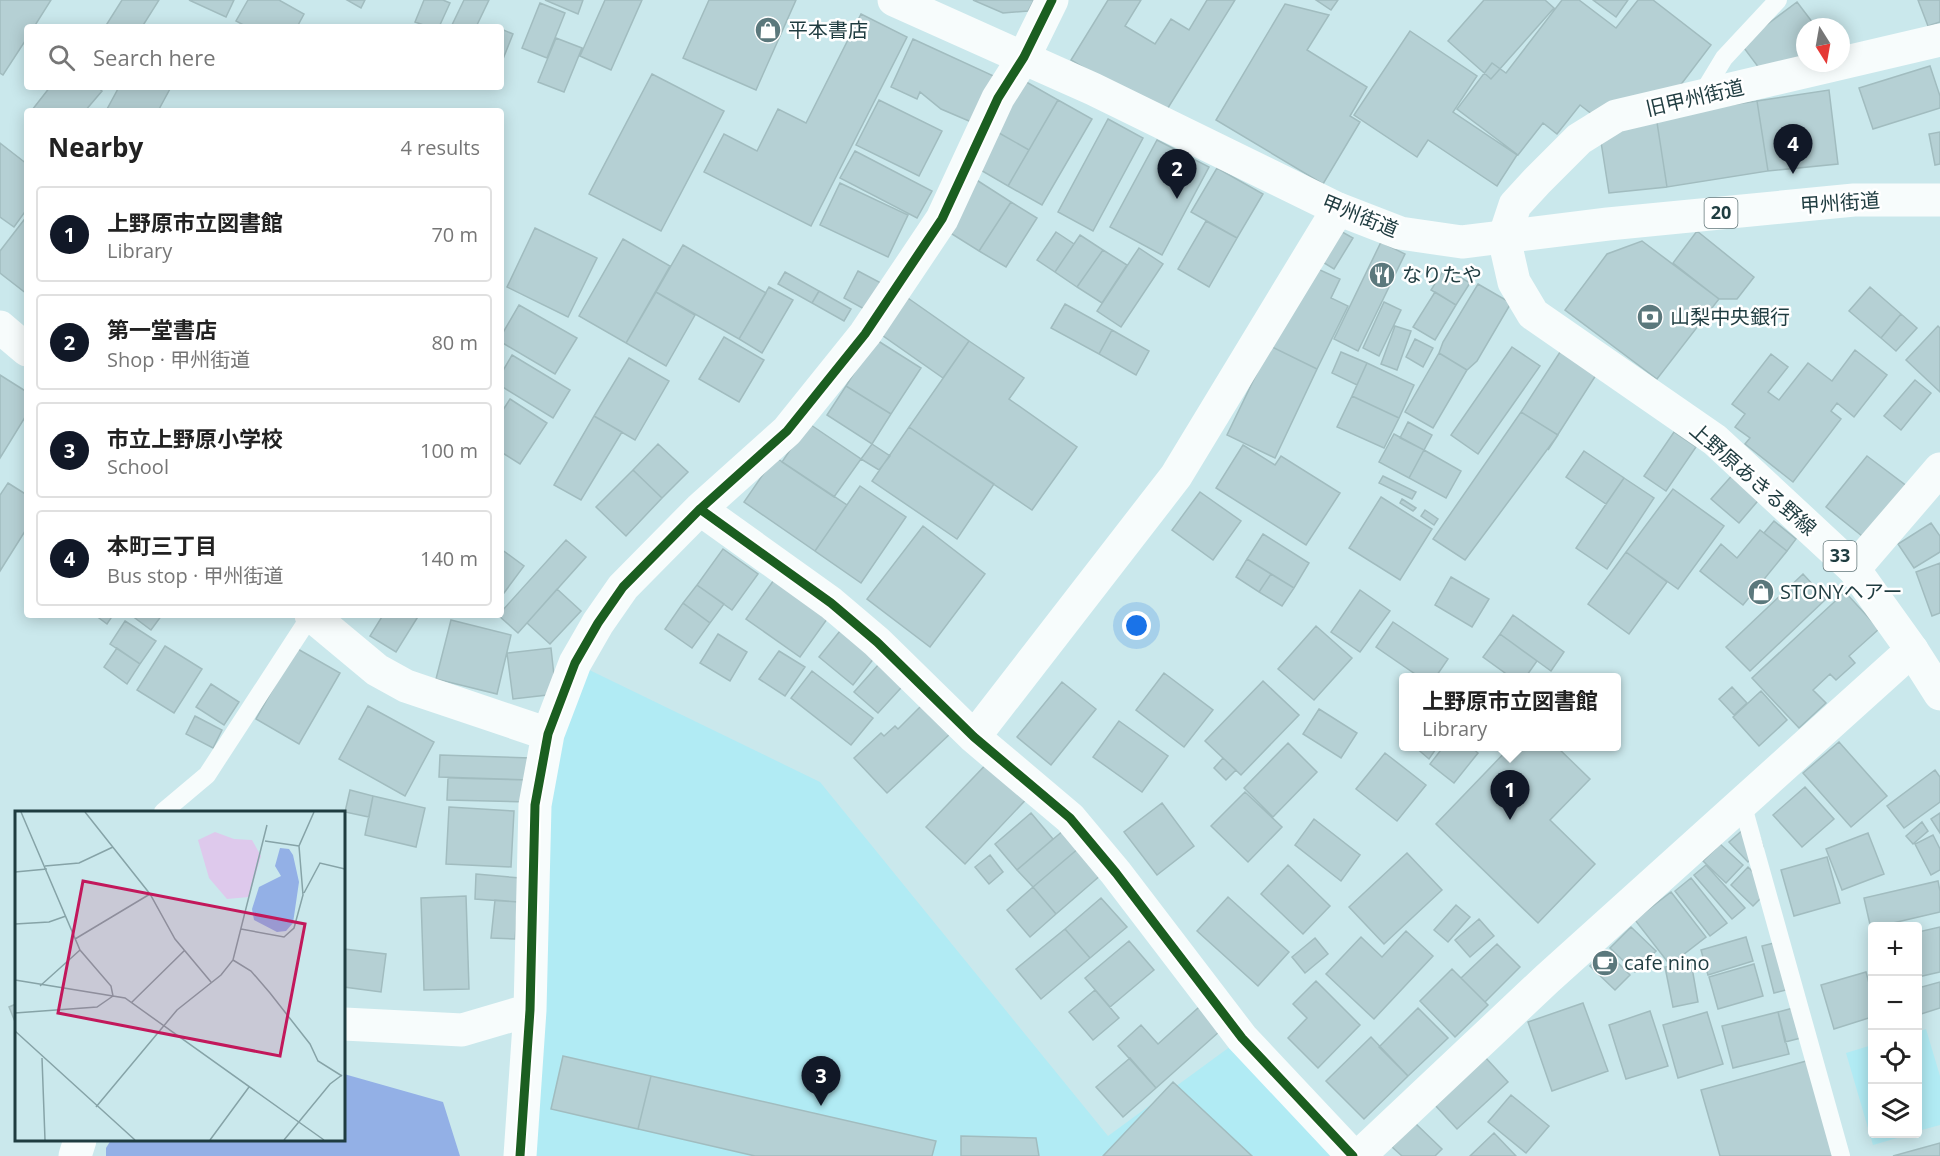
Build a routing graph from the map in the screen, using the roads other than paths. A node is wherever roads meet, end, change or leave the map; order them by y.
1 (894, 0) edge
2 (1052, 0) edge
3 (1778, 0) edge
4 (1940, 40) edge
5 (1024, 57) junction
6 (1701, 96) junction
7 (1940, 200) edge
8 (1338, 209) junction
9 (1504, 238) junction
10 (0, 327) edge
11 (24, 347) edge
12 (1940, 469) edge
13 (700, 509) junction
14 (1854, 569) junction
15 (309, 618) edge
16 (315, 618) edge
17 (1912, 650) junction
18 (1940, 694) edge
19 (548, 735) junction
20 (974, 737) junction
21 (1742, 803) junction
22 (165, 811) edge
23 (530, 1010) junction
24 (345, 1024) edge
25 (80, 1141) edge
26 (75, 1156) edge
27 (520, 1156) edge
28 (1353, 1156) edge
29 (1359, 1156) edge
30 (1841, 1156) edge

1 - 5 main road, 甲州街道 / 20
2 - 5 main road
3 - 6 lane
4 - 6 main road, 旧甲州街道
5 - 8 main road, 甲州街道 / 20
5 - 13 main road
6 - 9 main road, 旧甲州街道
7 - 9 main road, 甲州街道 / 20
8 - 9 main road, 甲州街道 / 20
8 - 20 main road
9 - 14 main road, 上野原あきる野線 / 33
10 - 11 main road
12 - 14 main road
13 - 19 main road
13 - 20 main road
14 - 17 main road, 上野原あきる野線 / 33
15 - 22 lane
16 - 19 main road
17 - 18 main road, 上野原あきる野線 / 33
17 - 21 main road
19 - 23 main road
20 - 28 main road
21 - 29 main road
21 - 30 lane
23 - 24 main road
23 - 27 main road
25 - 26 main road

